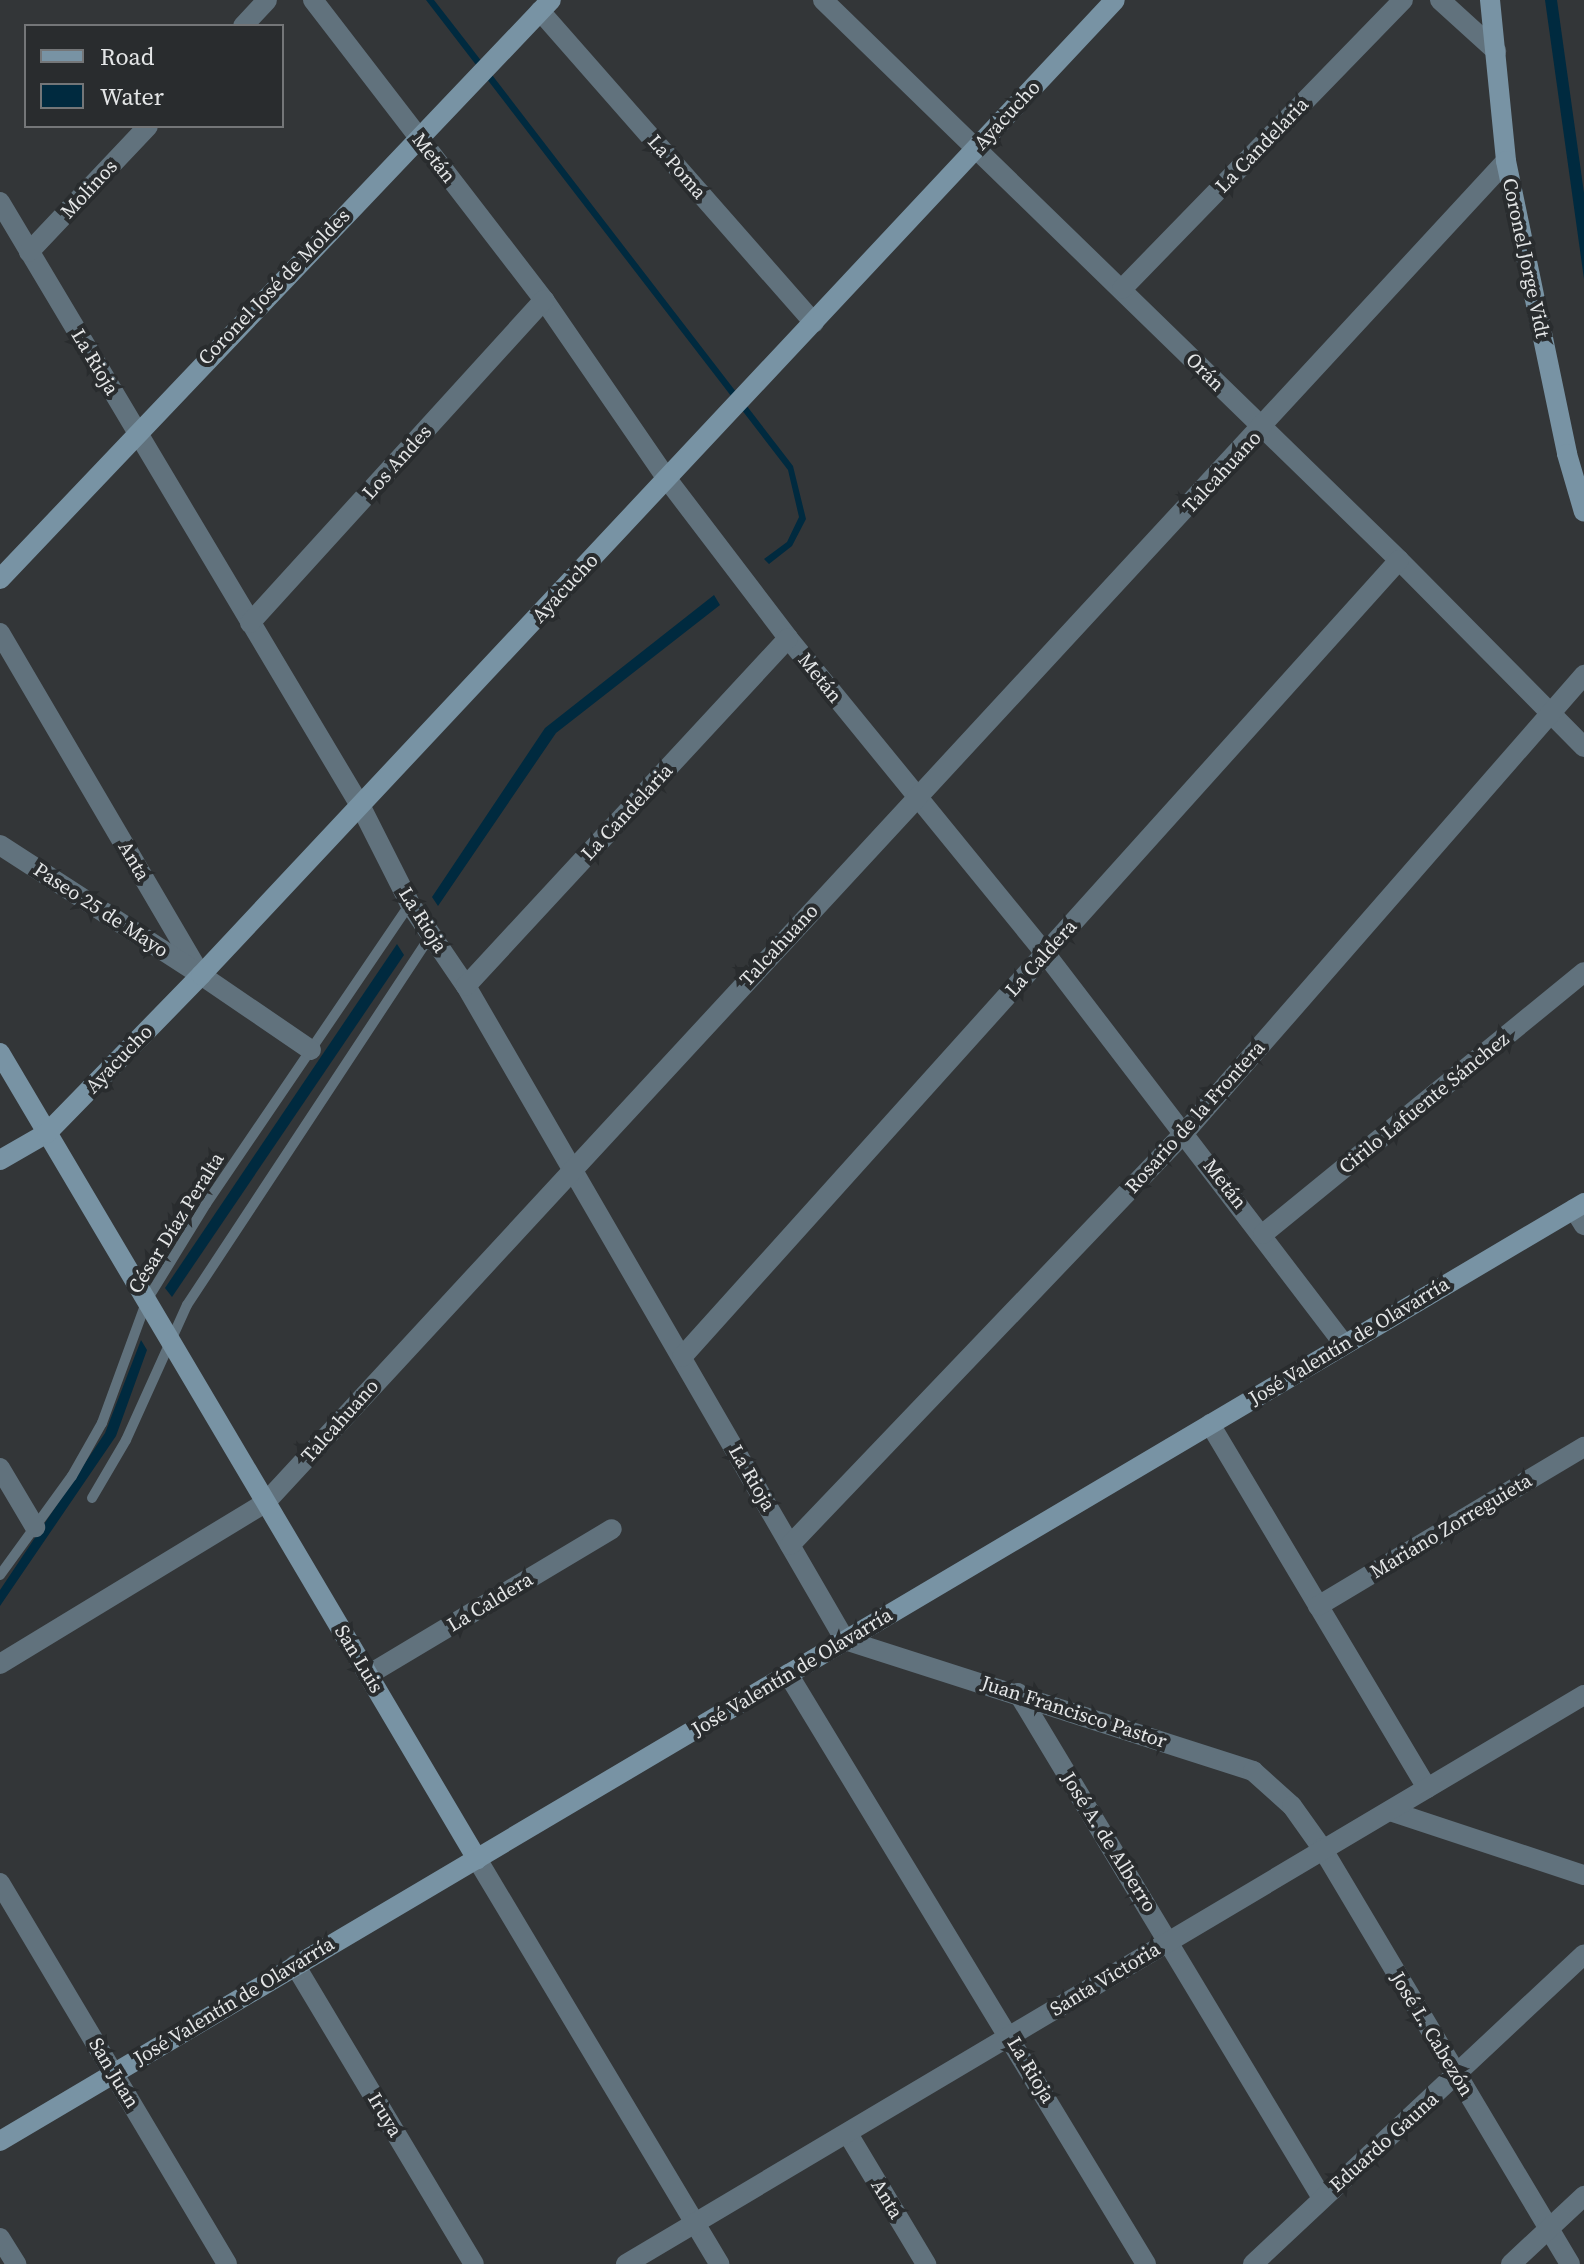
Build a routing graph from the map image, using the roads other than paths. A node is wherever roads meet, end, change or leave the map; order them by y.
1 (267, 0) edge
2 (313, 0) edge
3 (1115, 0) edge
4 (1403, 0) edge
5 (1440, 0) edge
6 (1490, 0) edge
7 (829, 2) edge
8 (546, 6) edge
9 (245, 24) edge
10 (1496, 51) junction
11 (146, 128) edge
12 (417, 137) junction
13 (976, 148) junction
14 (1506, 161) junction
15 (0, 202) edge
16 (29, 252) junction
17 (1122, 289) junction
18 (544, 300) junction
19 (814, 323) junction
20 (1262, 430) junction
21 (136, 431) junction
22 (667, 479) junction
23 (1584, 512) edge
24 (1399, 560) junction
25 (0, 579) edge
26 (250, 623) junction
27 (0, 633) edge
28 (788, 638) junction
29 (1584, 675) edge
30 (1550, 712) junction
31 (1584, 747) edge
32 (917, 796) junction
33 (361, 807) junction
34 (0, 845) edge
35 (410, 904) junction
36 (430, 936) junction
37 (1045, 953) junction
38 (1584, 972) edge
39 (201, 975) junction
40 (466, 986) junction
41 (311, 1050) junction
42 (0, 1053) edge
43 (1185, 1132) junction
44 (47, 1133) junction
45 (0, 1160) edge
46 (573, 1169) junction
47 (1581, 1212) edge
48 (1263, 1234) junction
49 (147, 1300) junction
50 (171, 1340) junction
51 (1343, 1343) junction
52 (682, 1357) junction
53 (1210, 1424) junction
54 (1584, 1447) edge
55 (0, 1468) edge
56 (92, 1498) dead end
57 (266, 1502) junction
58 (35, 1527) junction
59 (612, 1529) dead end
60 (790, 1545) junction
61 (0, 1575) edge
62 (1318, 1606) junction
63 (845, 1640) junction
64 (0, 1664) edge
65 (788, 1674) junction
66 (368, 1675) junction
67 (1018, 1693) junction
68 (1584, 1695) edge
69 (1427, 1788) junction
70 (1292, 1806) joint
71 (1390, 1811) junction
72 (1322, 1848) junction
73 (477, 1859) junction
74 (1584, 1875) edge
75 (0, 1883) edge
76 (1169, 1940) junction
77 (1584, 1954) edge
78 (295, 1965) junction
79 (1011, 2036) junction
80 (114, 2072) junction
81 (1457, 2077) junction
82 (848, 2134) junction
83 (0, 2141) edge
84 (1584, 2196) edge
85 (1322, 2198) junction
86 (694, 2223) junction
87 (1549, 2229) junction
88 (0, 2238) edge
89 (219, 2261) edge
90 (16, 2264) edge
91 (474, 2264) edge
92 (626, 2264) edge
93 (719, 2264) edge
94 (926, 2264) edge
95 (1146, 2264) edge
96 (1253, 2264) edge
97 (1511, 2264) edge
98 (1570, 2264) edge

1 - 9 street
2 - 12 street, Metán
3 - 13 street, Ayacucho
4 - 17 street, La Candelaria
5 - 10 street
6 - 10 street, Coronel Jorge Vidt
7 - 13 street, Orán
8 - 12 street, Coronel José de Moldes
8 - 19 street, La Poma
10 - 14 street, Coronel Jorge Vidt
11 - 16 street, Molinos
12 - 18 street, Metán
12 - 21 street, Coronel José de Moldes
13 - 17 street, Orán
13 - 19 street, Ayacucho
14 - 20 street, Talcahuano
14 - 23 street, Coronel Jorge Vidt
15 - 16 street, La Rioja
16 - 21 street, La Rioja
17 - 20 street, Orán
18 - 22 street, Metán
18 - 26 street, Los Andes
19 - 22 street, Ayacucho
20 - 24 street, Orán
20 - 32 street, Talcahuano
21 - 25 street, Coronel José de Moldes
21 - 26 street, La Rioja
22 - 28 street, Metán
22 - 33 street, Ayacucho
24 - 30 street, Orán
24 - 37 street, La Caldera
26 - 33 street, La Rioja
27 - 39 street, Anta
28 - 32 street, Metán
28 - 40 street, La Candelaria
29 - 30 street, Rosario de la Frontera
30 - 31 street, Orán
30 - 43 street, Rosario de la Frontera
32 - 37 street, Metán
32 - 46 street, Talcahuano
33 - 35 street, La Rioja
33 - 39 street, Ayacucho
34 - 39 street, Paseo 25 de Mayo
35 - 36 street, La Rioja
35 - 41 lane, César Díaz Peralta
36 - 40 street, La Rioja
36 - 50 lane
37 - 43 street, Metán
37 - 52 street, La Caldera
38 - 48 street, Cirilo Lafuente Sánchez
39 - 41 street, Anta
39 - 44 street, Ayacucho
40 - 46 street, La Rioja
41 - 49 lane, César Díaz Peralta
42 - 44 street, San Luis
43 - 48 street, Metán
43 - 60 street, Rosario de la Frontera
44 - 45 street, Ayacucho
44 - 49 street, San Luis
46 - 52 street, La Rioja
46 - 57 street, Talcahuano
47 - 51 street, José Valentín de Olavarría
48 - 51 street, Metán
49 - 50 street, San Luis
49 - 58 lane, César Díaz Peralta
50 - 56 lane
50 - 57 street, San Luis
51 - 53 street, José Valentín de Olavarría
52 - 60 street, La Rioja
53 - 62 street
53 - 63 street, José Valentín de Olavarría
54 - 62 street, Mariano Zorreguieta
55 - 58 street
57 - 64 street, Talcahuano
57 - 66 street, San Luis
58 - 61 lane, César Díaz Peralta
59 - 66 street, La Caldera
60 - 63 street, La Rioja
62 - 69 street
63 - 65 street, José Valentín de Olavarría
63 - 67 street, Juan Francisco Pastor
65 - 73 street, José Valentín de Olavarría
65 - 79 street, La Rioja
66 - 73 street, San Luis
67 - 70 street, Juan Francisco Pastor
67 - 76 street, José A. de Alberro
68 - 69 street, Santa Victoria
69 - 71 street, Santa Victoria
70 - 72 street, José L. Cabezón
71 - 72 street, Santa Victoria
71 - 74 street
72 - 76 street, Santa Victoria
72 - 81 street, José L. Cabezón
73 - 78 street, José Valentín de Olavarría
73 - 86 street, San Luis
75 - 80 street, San Juan
76 - 79 street, Santa Victoria
76 - 85 street, José A. de Alberro
77 - 81 street, Eduardo Gauna
78 - 80 street, José Valentín de Olavarría
78 - 91 street, Iruya
79 - 82 street, Santa Victoria
79 - 95 street, La Rioja
80 - 83 street, José Valentín de Olavarría
80 - 89 street, San Juan
81 - 85 street, Eduardo Gauna
81 - 87 street, José L. Cabezón
82 - 86 street, Santa Victoria
82 - 94 street, Anta
84 - 87 street
85 - 96 street, Eduardo Gauna
86 - 92 street, Santa Victoria
86 - 93 street, San Luis
87 - 97 street
87 - 98 street, José L. Cabezón
88 - 90 street

